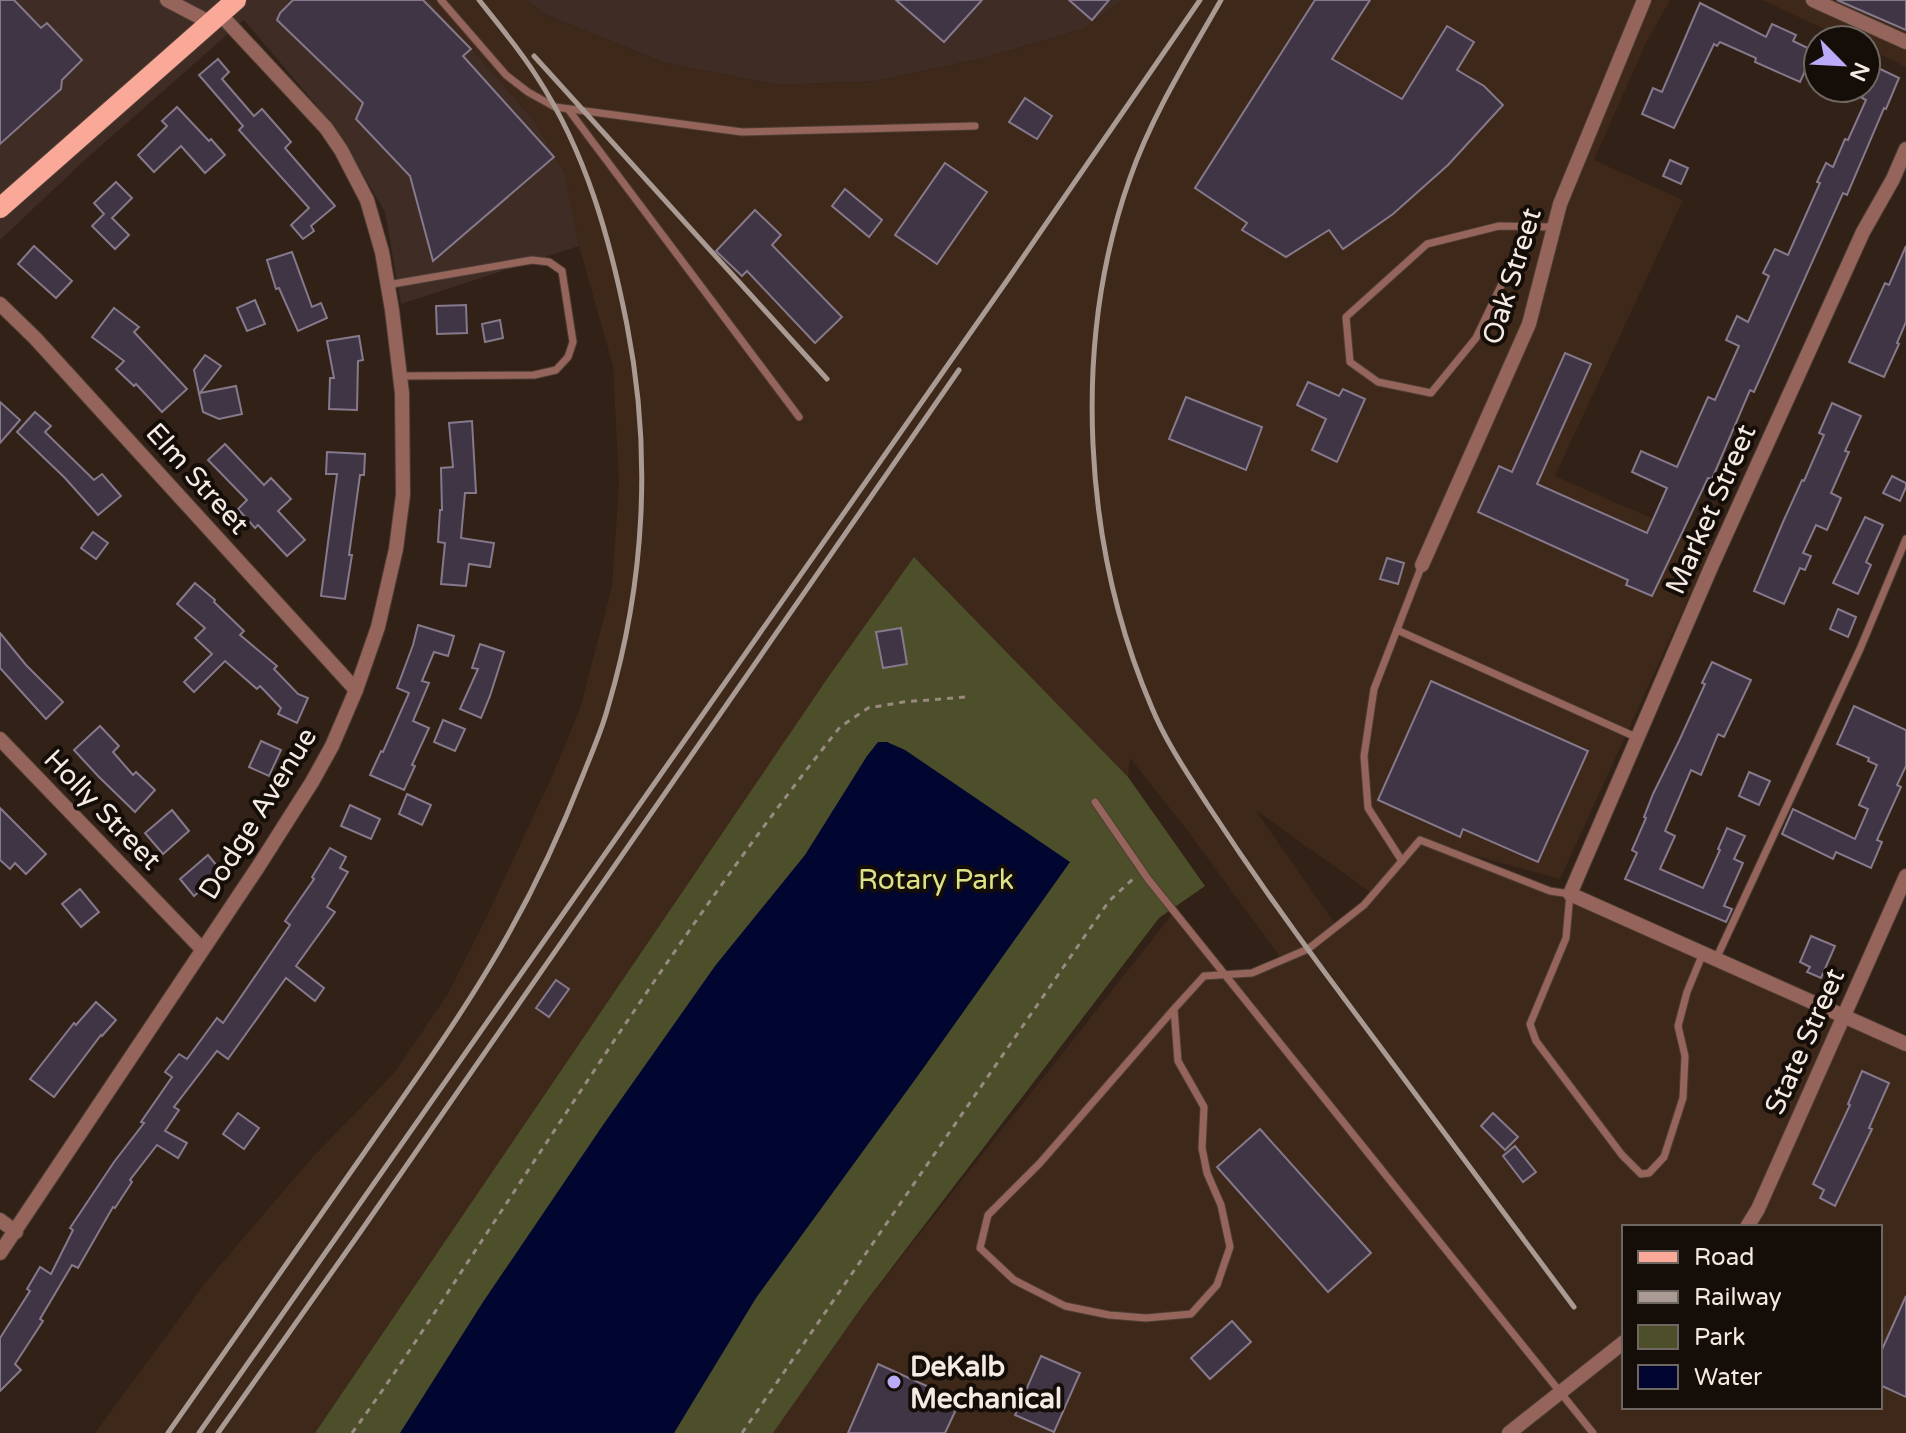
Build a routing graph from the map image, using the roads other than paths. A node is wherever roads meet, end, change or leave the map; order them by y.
1 (167, 0) edge
2 (236, 0) edge
3 (441, 0) edge
4 (1644, 0) edge
5 (1813, 0) edge
6 (216, 19) junction
7 (1906, 42) edge
8 (568, 109) junction
9 (975, 126) dead end
10 (1906, 149) edge
11 (0, 208) edge
12 (1529, 227) junction
13 (1554, 227) junction
14 (387, 285) junction
15 (0, 304) edge
16 (400, 376) junction
17 (799, 417) dead end
18 (1906, 539) edge
19 (1422, 565) joint
20 (1397, 630) junction
21 (356, 690) junction
22 (1638, 738) junction
23 (0, 739) edge
24 (1095, 802) dead end
25 (1402, 861) junction
26 (1906, 876) edge
27 (1570, 894) junction
28 (202, 949) junction
29 (1709, 956) junction
30 (1225, 976) junction
31 (1174, 1009) junction
32 (1844, 1015) junction
33 (1906, 1044) edge
34 (0, 1220) edge
35 (1748, 1225) edge
36 (16, 1232) junction
37 (0, 1253) edge
38 (1622, 1344) edge
39 (1559, 1394) junction
40 (1509, 1433) edge
41 (1593, 1433) edge

1 - 6 street, Dodge Avenue
2 - 6 main road
3 - 8 lane
4 - 13 street, Oak Street
5 - 7 street
6 - 11 main road
6 - 14 street, Dodge Avenue
8 - 9 lane
8 - 17 lane
10 - 22 street, Market Street
12 - 12 lane
12 - 13 lane
13 - 19 street, Oak Street
14 - 16 street, Dodge Avenue
14 - 16 lane
15 - 21 street, Elm Street
16 - 21 street, Dodge Avenue
18 - 29 lane
19 - 20 lane
20 - 22 lane
20 - 25 lane
21 - 28 street, Dodge Avenue
22 - 27 street, Market Street
23 - 28 street, Holly Street
24 - 30 lane
25 - 27 lane
25 - 30 lane
26 - 32 street, State Street
27 - 29 street
27 - 29 lane
28 - 36 street, Dodge Avenue
29 - 32 street
30 - 31 lane
30 - 39 lane
31 - 31 lane
32 - 33 street
32 - 35 street, State Street
34 - 36 street
36 - 37 street, Dodge Avenue
38 - 39 street
39 - 40 street
39 - 41 lane

